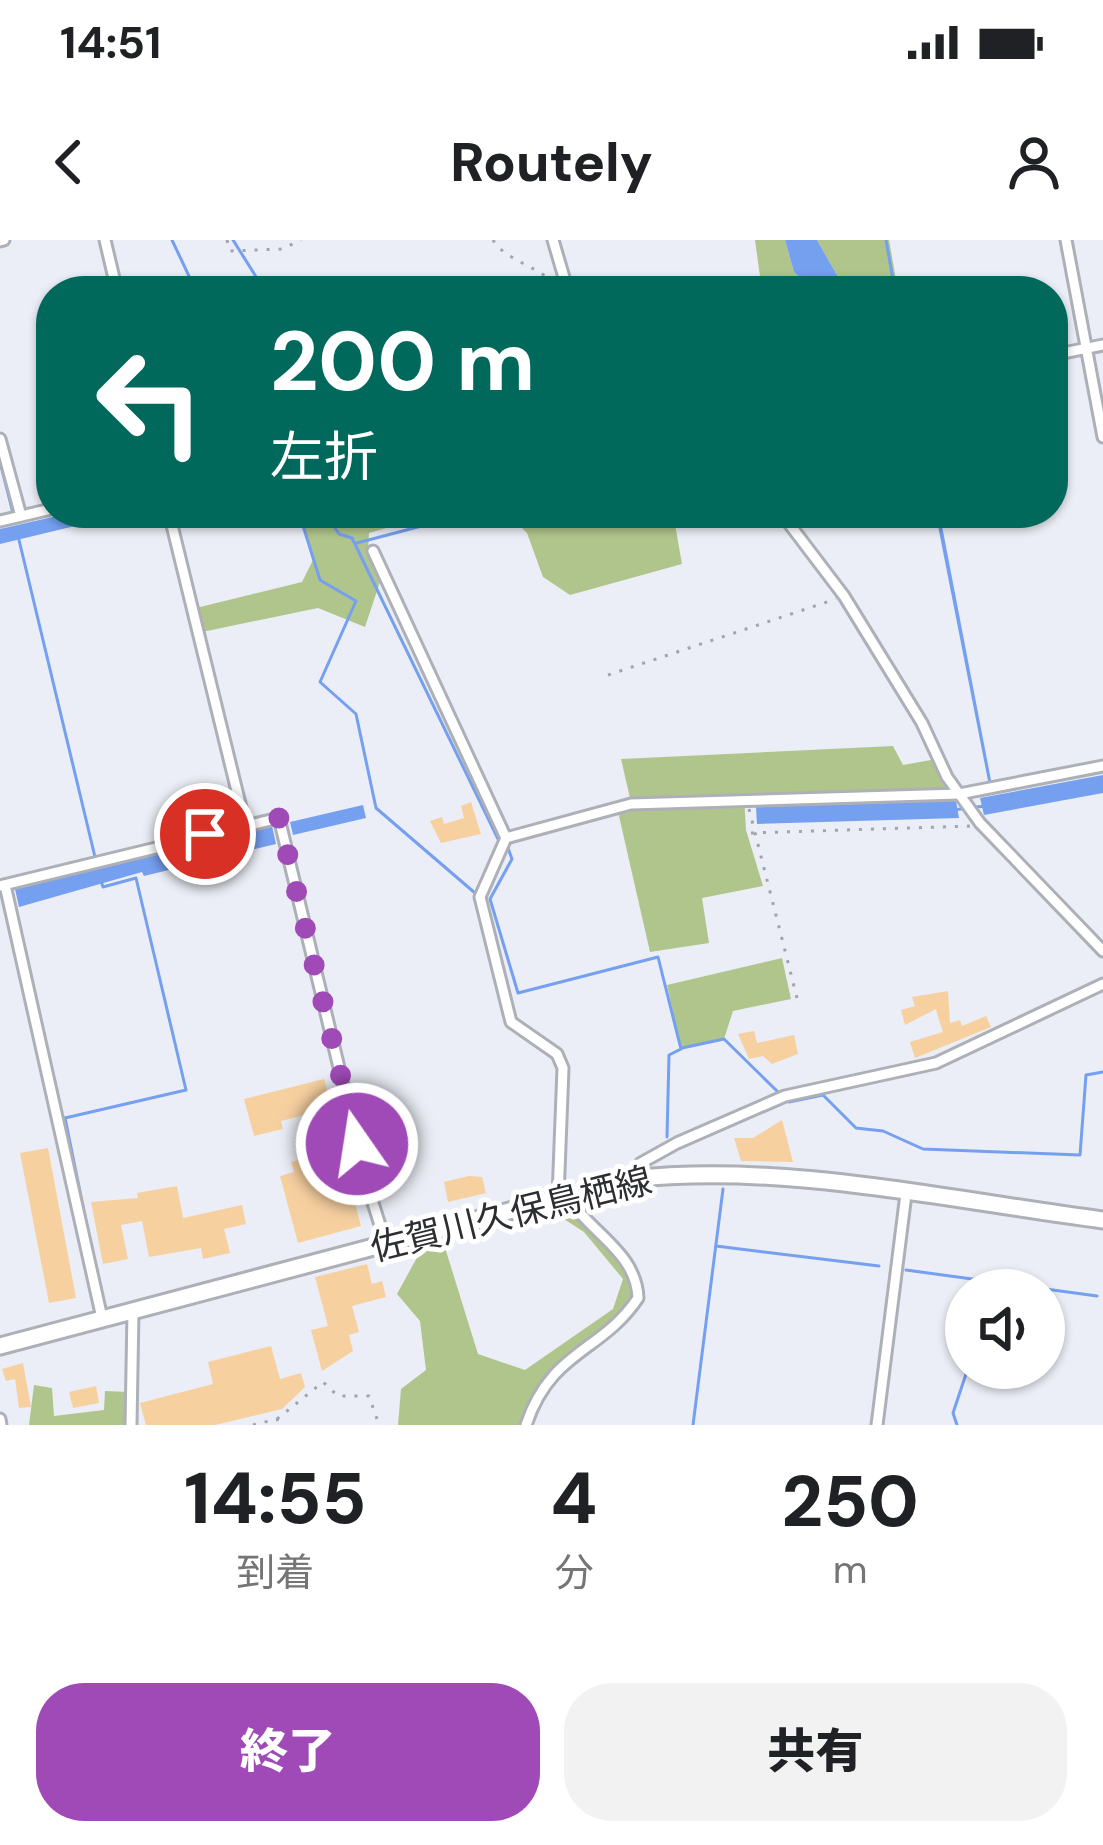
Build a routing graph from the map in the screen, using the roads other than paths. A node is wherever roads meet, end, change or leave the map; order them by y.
1 (105, 240) edge
2 (553, 240) edge
3 (1066, 240) edge
4 (113, 276) edge
5 (561, 276) edge
6 (1103, 345) edge
7 (1086, 348) junction
8 (1068, 352) edge
9 (1103, 436) edge
10 (0, 440) edge
11 (10, 518) edge
12 (173, 528) edge
13 (792, 528) edge
14 (373, 551) dead end
15 (1103, 766) edge
16 (962, 799) junction
17 (245, 824) junction
18 (504, 844) junction
19 (2, 885) edge
20 (1103, 951) edge
21 (1103, 984) edge
22 (630, 1179) junction
23 (906, 1194) junction
24 (562, 1196) junction
25 (1103, 1220) edge
26 (386, 1244) junction
27 (133, 1311) junction
28 (102, 1319) junction
29 (0, 1346) edge
30 (131, 1425) edge
31 (526, 1425) edge
32 (878, 1425) edge

1 - 4 street
2 - 5 street
3 - 7 street
6 - 7 street
7 - 8 street
7 - 9 street
10 - 11 street
12 - 17 street
13 - 16 street
14 - 18 street
15 - 16 street
16 - 18 street
16 - 20 street
17 - 19 street
17 - 26 street
18 - 24 street
19 - 28 street
21 - 22 street
22 - 23 main road, 佐賀川久保鳥栖線
22 - 24 main road, 佐賀川久保鳥栖線
23 - 25 main road, 佐賀川久保鳥栖線
23 - 32 street
24 - 26 main road, 佐賀川久保鳥栖線
24 - 31 street
26 - 27 main road, 佐賀川久保鳥栖線
27 - 28 main road, 佐賀川久保鳥栖線
27 - 30 street
28 - 29 main road, 佐賀川久保鳥栖線

